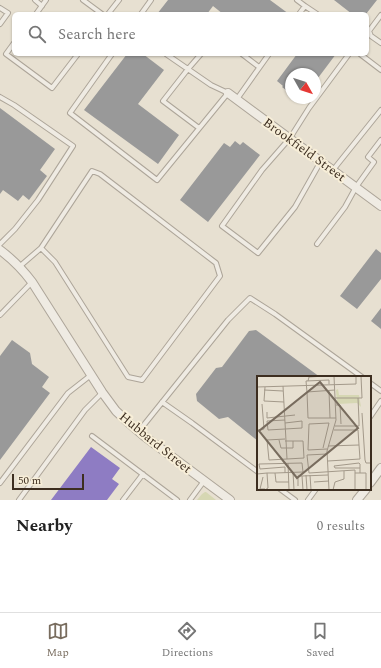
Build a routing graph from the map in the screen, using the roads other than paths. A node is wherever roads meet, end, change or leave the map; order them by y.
1 (35, 0) edge
2 (46, 0) edge
3 (83, 0) edge
4 (119, 0) edge
5 (151, 0) edge
6 (297, 0) edge
7 (42, 6) junction
8 (305, 6) junction
9 (0, 8) edge
10 (38, 12) edge
11 (99, 12) edge
12 (110, 12) edge
13 (142, 12) edge
14 (300, 12) edge
15 (314, 12) edge
16 (381, 15) edge
17 (0, 24) edge
18 (381, 43) edge
19 (12, 46) edge
20 (76, 56) edge
21 (111, 56) edge
22 (169, 56) edge
23 (199, 56) edge
24 (245, 56) edge
25 (267, 56) edge
26 (348, 56) edge
27 (363, 56) edge
28 (259, 67) junction
29 (188, 69) junction
30 (381, 70) edge
31 (228, 93) junction
32 (0, 97) edge
33 (237, 99) junction
34 (381, 110) edge
35 (199, 128) junction
36 (290, 138) junction
37 (381, 140) edge
38 (321, 161) junction
39 (333, 170) junction
40 (356, 187) junction
41 (381, 206) edge
42 (0, 244) edge
43 (317, 244) dead end
44 (41, 248) junction
45 (0, 250) edge
46 (19, 267) junction
47 (32, 282) junction
48 (0, 315) edge
49 (91, 375) junction
50 (361, 376) edge
51 (371, 384) edge
52 (381, 391) edge
53 (102, 393) junction
54 (381, 401) edge
55 (162, 402) junction
56 (371, 416) edge
57 (139, 431) junction
58 (92, 436) dead end
59 (381, 468) edge
60 (257, 471) edge
61 (143, 474) junction
62 (204, 481) junction
63 (371, 482) edge
64 (0, 483) edge
65 (281, 490) edge
66 (315, 490) edge
67 (365, 490) edge
68 (19, 500) edge
69 (124, 500) edge
70 (177, 500) edge
71 (190, 500) edge
72 (230, 500) edge
73 (294, 500) edge
74 (308, 500) edge
75 (357, 500) edge

1 - 7 lane
2 - 7 lane
3 - 11 lane
4 - 12 lane
5 - 13 lane
6 - 8 lane
7 - 10 lane
8 - 14 lane
8 - 15 lane
9 - 17 lane
16 - 18 lane
19 - 20 lane
21 - 35 lane
22 - 29 lane
23 - 29 lane
24 - 28 lane
25 - 28 lane
26 - 36 lane
27 - 30 lane
28 - 33 lane
29 - 31 lane
29 - 35 lane
31 - 33 street, Brookfield Street
31 - 35 lane
32 - 42 lane
33 - 36 street, Brookfield Street
34 - 39 lane
36 - 38 street, Brookfield Street
36 - 38 lane
37 - 40 lane
38 - 39 street, Brookfield Street
39 - 40 street, Brookfield Street
40 - 41 street, Brookfield Street
40 - 43 lane
44 - 44 lane
44 - 46 lane
45 - 46 street, Hubbard Street
46 - 47 street, Hubbard Street
47 - 48 lane
47 - 49 street, Hubbard Street
49 - 53 street, Hubbard Street
49 - 64 lane
50 - 55 lane
51 - 52 lane
53 - 57 street, Hubbard Street
53 - 68 lane
54 - 56 lane
55 - 57 lane
55 - 60 lane
57 - 62 street, Hubbard Street
58 - 61 lane
59 - 63 street
61 - 69 lane
61 - 70 lane
62 - 71 lane
62 - 72 street, Hubbard Street
65 - 73 lane
66 - 74 lane
67 - 75 street

